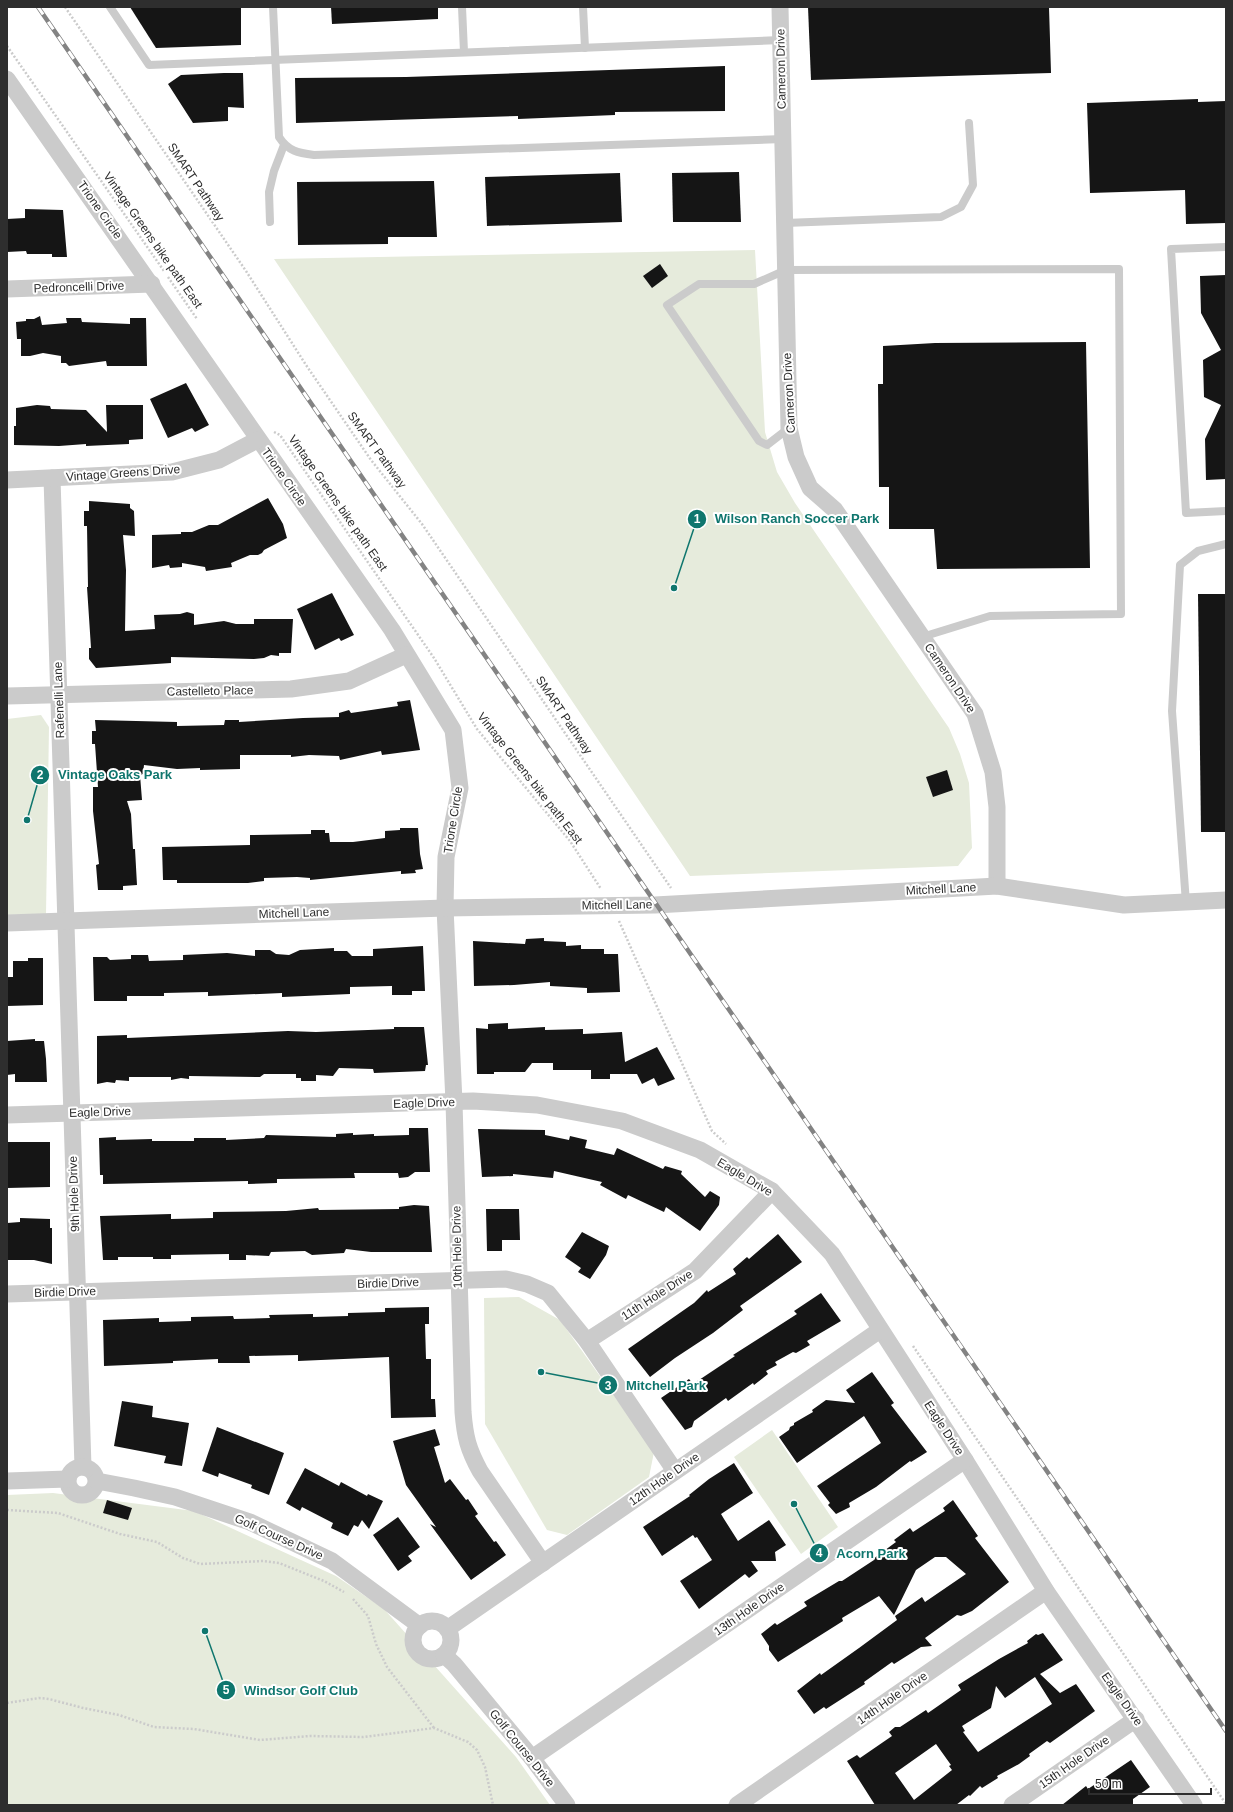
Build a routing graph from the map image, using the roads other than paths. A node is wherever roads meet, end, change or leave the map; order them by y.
1 (110, 7) edge
2 (273, 7) edge
3 (462, 7) edge
4 (583, 7) edge
5 (780, 7) edge
6 (781, 40) junction
7 (585, 48) junction
8 (464, 52) junction
9 (275, 59) junction
10 (7, 79) edge
11 (14, 100) edge
12 (969, 123) dead end
13 (783, 139) junction
14 (284, 145) junction
15 (270, 222) dead end
16 (785, 223) junction
17 (1226, 247) edge
18 (786, 270) junction
19 (152, 284) junction
20 (7, 289) edge
21 (789, 428) junction
22 (263, 435) junction
23 (52, 478) junction
24 (7, 480) edge
25 (1226, 511) edge
26 (1226, 544) edge
27 (922, 637) junction
28 (406, 655) junction
29 (58, 694) junction
30 (7, 696) edge
31 (997, 886) junction
32 (1226, 900) edge
33 (1186, 903) junction
34 (445, 908) junction
35 (65, 921) junction
36 (7, 923) edge
37 (454, 1102) junction
38 (72, 1113) junction
39 (7, 1115) edge
40 (772, 1190) junction
41 (458, 1281) junction
42 (77, 1292) junction
43 (7, 1294) edge
44 (880, 1330) junction
45 (587, 1341) junction
46 (966, 1460) junction
47 (83, 1467) junction
48 (675, 1471) junction
49 (68, 1479) junction
50 (7, 1481) edge
51 (96, 1482) junction
52 (543, 1562) junction
53 (1046, 1591) junction
54 (420, 1626) junction
55 (447, 1629) junction
56 (444, 1655) junction
57 (1136, 1719) junction
58 (532, 1758) junction
59 (567, 1805) edge
60 (737, 1805) edge
61 (1012, 1805) edge
62 (1194, 1805) edge

1 - 9 lane
2 - 9 lane
3 - 8 lane
4 - 7 lane
5 - 6 street, Cameron Drive
6 - 7 lane
6 - 13 street, Cameron Drive
7 - 8 lane
8 - 9 lane
9 - 14 lane
10 - 11 street, Trione Circle
11 - 19 street, Trione Circle
12 - 16 lane
13 - 14 lane
13 - 16 street, Cameron Drive
14 - 15 lane
16 - 18 street, Cameron Drive
17 - 25 lane
18 - 21 street, Cameron Drive
18 - 21 lane
18 - 27 lane
19 - 20 street, Pedroncelli Drive
19 - 22 street, Trione Circle
21 - 27 street, Cameron Drive
22 - 23 street, Vintage Greens Drive
22 - 28 street, Trione Circle
23 - 24 street, Vintage Greens Drive
23 - 29 street, Rafenelli Lane
26 - 33 lane
27 - 31 street, Cameron Drive
28 - 29 street, Castelleto Place
28 - 34 street, Trione Circle
29 - 30 street, Castelleto Place
29 - 35 street, Rafenelli Lane
31 - 33 street, Mitchell Lane
31 - 34 street, Mitchell Lane
32 - 33 street, Mitchell Lane
34 - 35 street, Mitchell Lane
34 - 37 street, 10th Hole Drive
35 - 36 street, Mitchell Lane
35 - 38 street, 9th Hole Drive
37 - 38 street, Eagle Drive
37 - 40 street, Eagle Drive
37 - 41 street, 10th Hole Drive
38 - 39 street, Eagle Drive
38 - 42 street, 9th Hole Drive
40 - 44 street, Eagle Drive
40 - 45 street, 11th Hole Drive
41 - 42 street, Birdie Drive
41 - 45 street, Birdie Drive
41 - 52 street, 10th Hole Drive
42 - 43 street, Birdie Drive
42 - 47 street, 9th Hole Drive
44 - 46 street, Eagle Drive
44 - 48 street, 12th Hole Drive
45 - 48 street, Birdie Drive
46 - 53 street, Eagle Drive
46 - 58 street, 13th Hole Drive
47 - 49 street
47 - 51 street
48 - 52 street, 12th Hole Drive
49 - 50 street
49 - 51 street
51 - 54 street, Golf Course Drive
52 - 55 street, 12th Hole Drive
53 - 57 street, Eagle Drive
53 - 60 street, 14th Hole Drive
54 - 55 street
54 - 56 street
55 - 56 street
56 - 58 street, Golf Course Drive
57 - 61 street, 15th Hole Drive
57 - 62 street, Eagle Drive
58 - 59 street, Golf Course Drive

